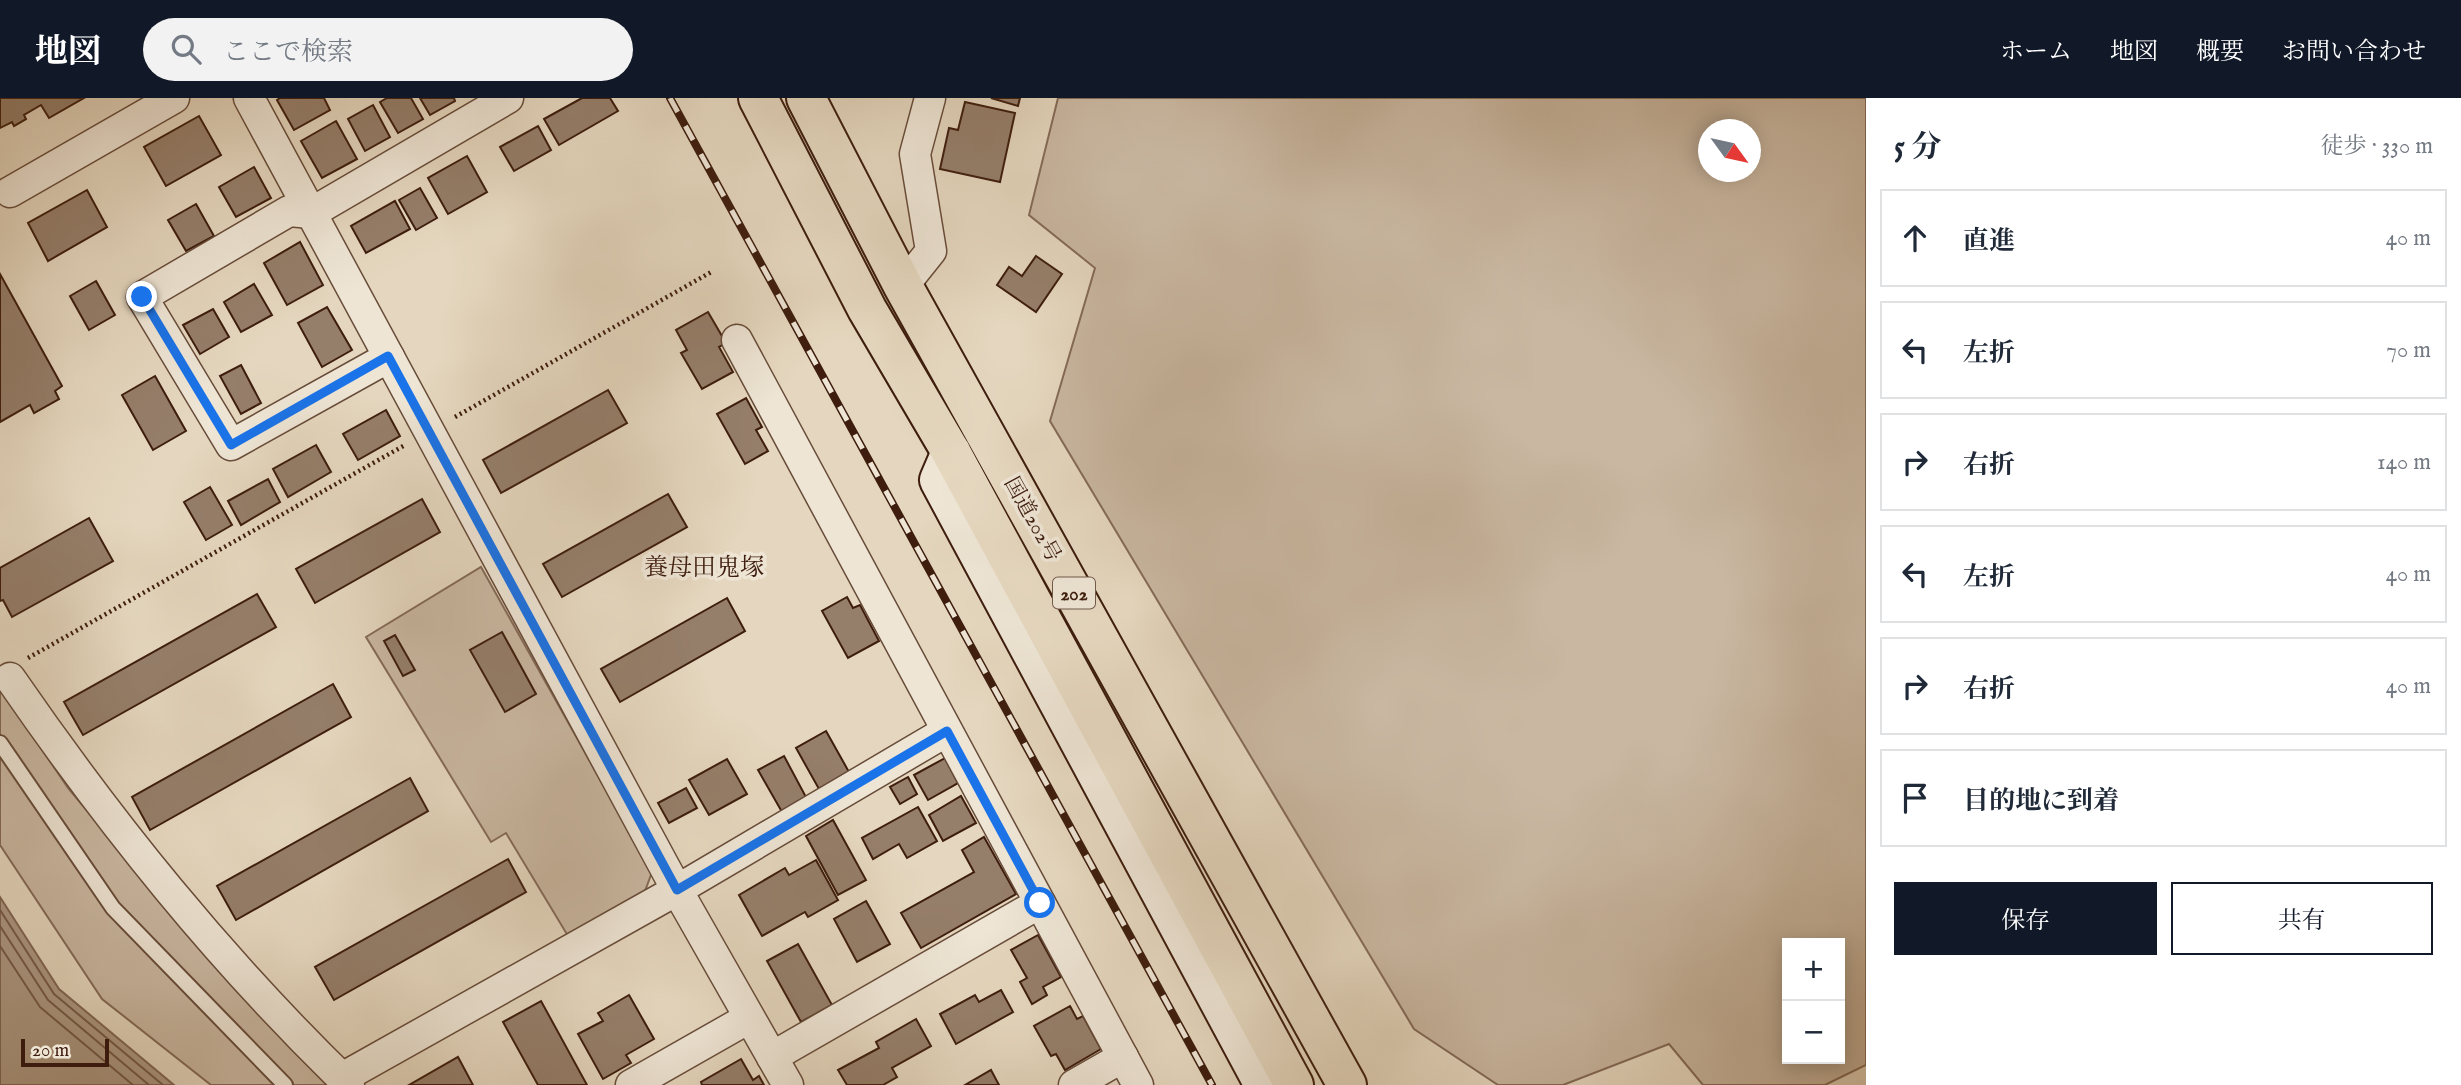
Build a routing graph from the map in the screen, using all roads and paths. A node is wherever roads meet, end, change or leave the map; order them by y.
1 (174, 98) edge
2 (249, 98) edge
3 (508, 98) edge
4 (758, 98) edge
5 (806, 98) edge
6 (930, 98) edge
7 (10, 192) dead end
8 (311, 212) junction
9 (713, 271) dead end
10 (903, 286) junction
11 (737, 340) dead end
12 (388, 356) junction
13 (429, 432) junction
14 (951, 452) junction
15 (10, 678) joint
16 (947, 731) junction
17 (0, 743) edge
18 (677, 890) junction
19 (1040, 903) junction
20 (749, 1018) junction
21 (772, 1057) junction
22 (1123, 1057) junction
23 (346, 1081) edge
24 (285, 1085) edge
25 (631, 1085) edge
26 (788, 1085) edge
27 (1074, 1085) edge
28 (1138, 1085) edge
29 (1264, 1085) edge
30 (1294, 1085) edge
31 (1347, 1085) edge

1 - 7 street
2 - 8 street
3 - 8 street
4 - 14 highway, 国道202号 / 202
5 - 10 highway, 国道202号 / 202
6 - 10 street
8 - 12 street
8 - 12 street
9 - 13 path
10 - 31 highway, 国道202号 / 202
11 - 16 street
12 - 13 street
13 - 15 path
13 - 18 street
14 - 29 main road
14 - 30 highway, 国道202号 / 202
15 - 23 street
16 - 18 street
16 - 19 street
17 - 24 lane
18 - 20 street
18 - 23 street
19 - 21 street
19 - 22 street
20 - 21 street
20 - 25 street
21 - 26 street
22 - 27 street
22 - 28 street

